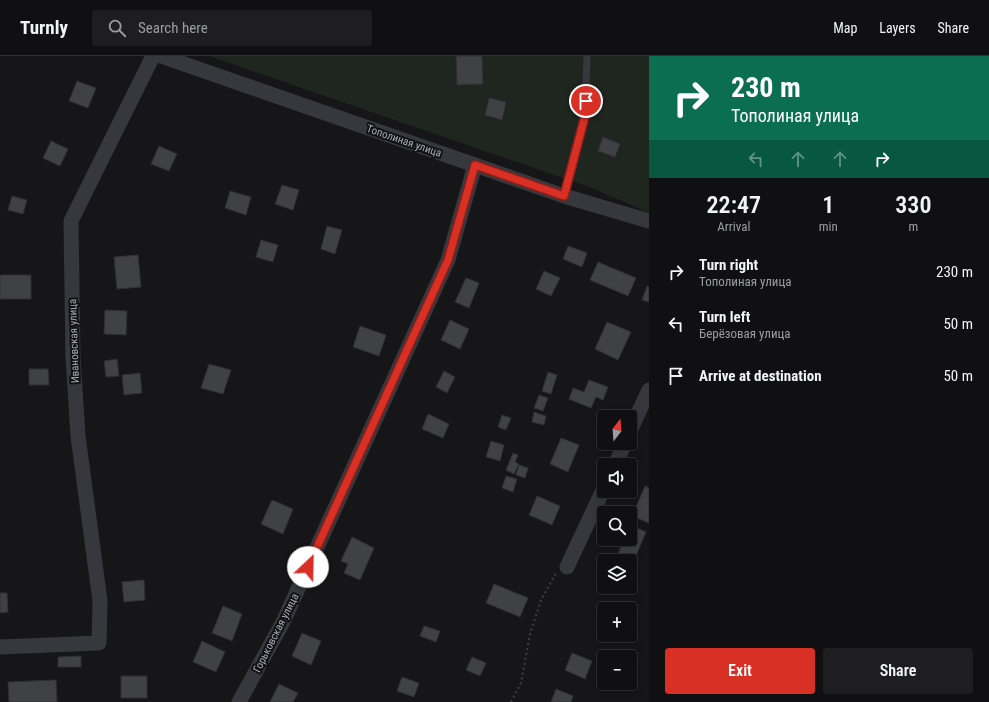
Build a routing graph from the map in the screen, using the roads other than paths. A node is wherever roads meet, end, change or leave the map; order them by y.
1 (153, 56) edge
2 (161, 56) edge
3 (587, 56) edge
4 (475, 165) junction
5 (564, 196) junction
6 (649, 221) edge
7 (649, 390) edge
8 (637, 416) edge
9 (599, 498) edge
10 (568, 567) road end
11 (0, 647) edge
12 (239, 702) edge

1 - 11 street, Ивановская улица
2 - 4 street, Тополиная улица
3 - 5 lane
4 - 5 street, Тополиная улица
4 - 12 street, Горьковская улица
5 - 6 street, Тополиная улица
7 - 8 street
9 - 10 street

